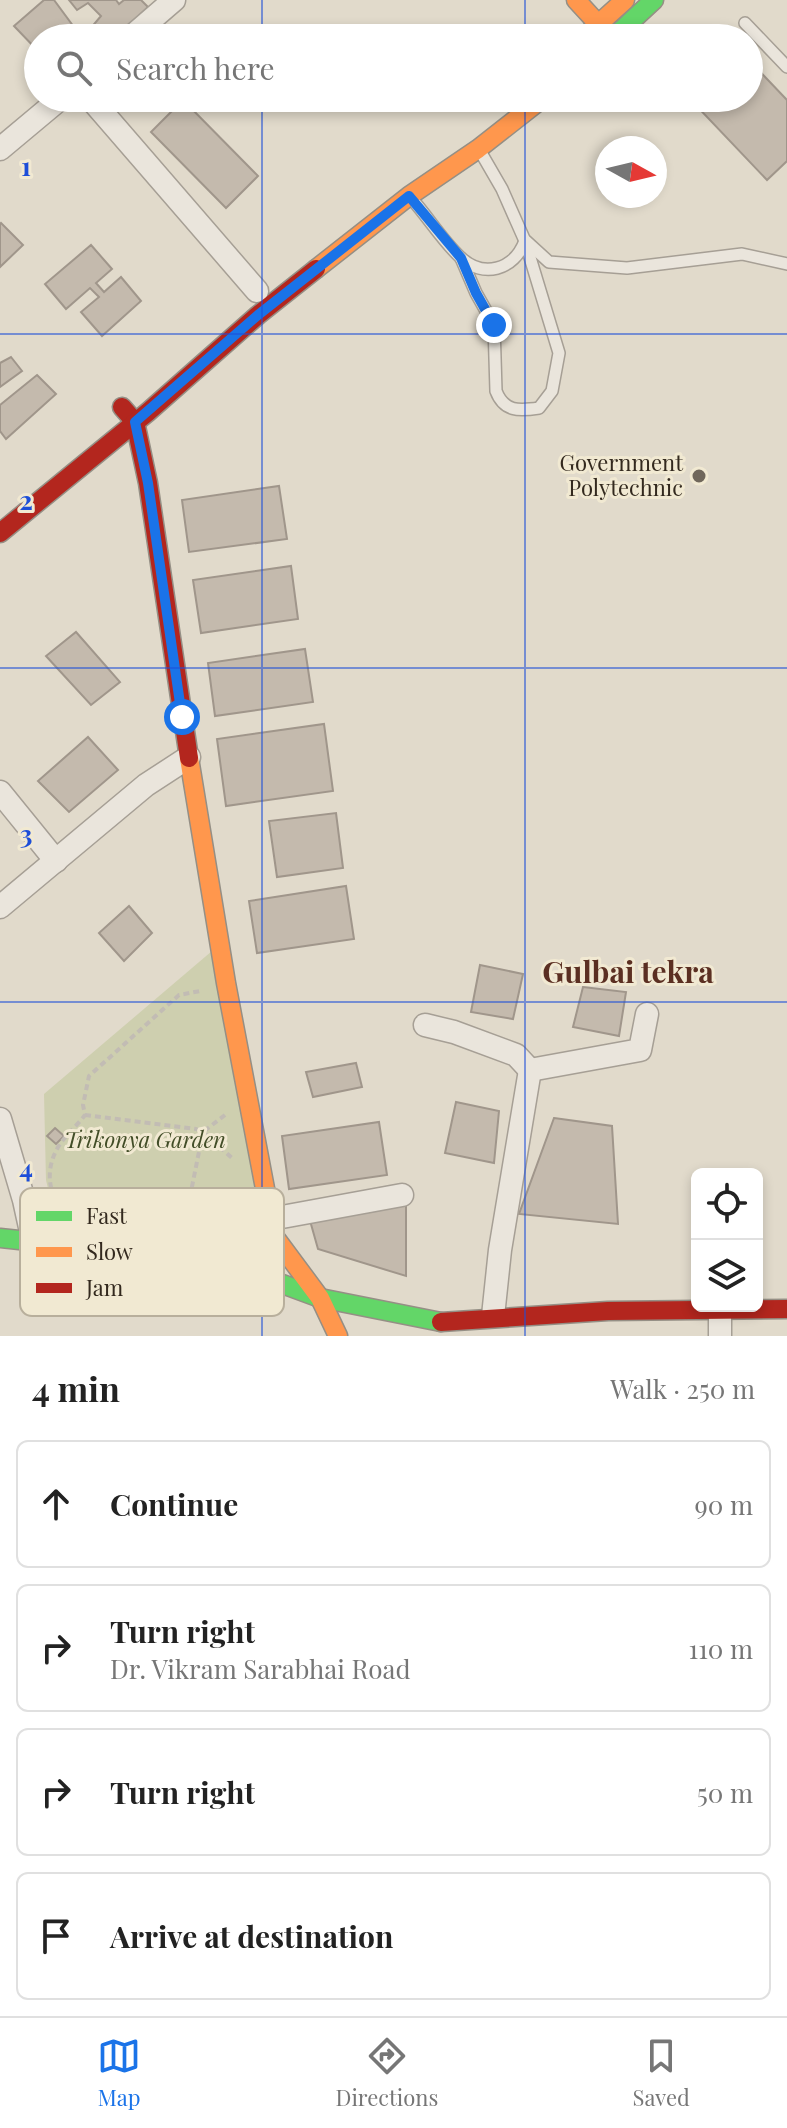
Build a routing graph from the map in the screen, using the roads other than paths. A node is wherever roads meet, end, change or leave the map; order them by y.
1 (174, 0) edge
2 (576, 0) edge
3 (625, 0) edge
4 (654, 0) edge
5 (146, 24) edge
6 (598, 24) edge
7 (600, 24) edge
8 (628, 24) edge
9 (763, 42) edge
10 (787, 67) edge
11 (44, 112) edge
12 (102, 112) edge
13 (525, 112) edge
14 (0, 149) edge
15 (478, 149) junction
16 (435, 157) dead end
17 (409, 196) junction
18 (525, 241) junction
19 (461, 258) junction
20 (295, 262) dead end
21 (787, 264) edge
22 (257, 291) dead end
23 (123, 407) dead end
24 (135, 422) junction
25 (0, 533) edge
26 (189, 757) junction
27 (0, 792) edge
28 (56, 861) junction
29 (0, 907) edge
30 (647, 1014) dead end
31 (425, 1025) dead end
32 (530, 1070) junction
33 (0, 1119) edge
34 (20, 1188) edge
35 (265, 1188) edge
36 (402, 1195) dead end
37 (284, 1217) edge
38 (0, 1238) edge
39 (20, 1240) edge
40 (284, 1249) edge
41 (284, 1285) edge
42 (320, 1298) junction
43 (763, 1309) edge
44 (787, 1309) edge
45 (691, 1310) edge
46 (720, 1312) edge
47 (493, 1316) junction
48 (435, 1329) edge
49 (338, 1336) edge
50 (720, 1336) edge

1 - 5 street
2 - 6 street
3 - 7 street
4 - 8 street
9 - 10 lane
11 - 14 street
12 - 22 street
13 - 15 street
15 - 17 street
15 - 18 lane
16 - 20 street
17 - 19 lane
17 - 24 street
18 - 19 lane
18 - 19 lane
18 - 21 lane
23 - 24 street
24 - 25 street
24 - 26 street
26 - 28 street
26 - 35 street
27 - 28 street
28 - 29 street
30 - 32 street
31 - 32 street
32 - 47 street
33 - 34 street
36 - 37 street
38 - 39 street
40 - 42 street
41 - 42 street
42 - 48 street
42 - 49 street
43 - 44 street
45 - 47 street
46 - 50 street
47 - 48 street

